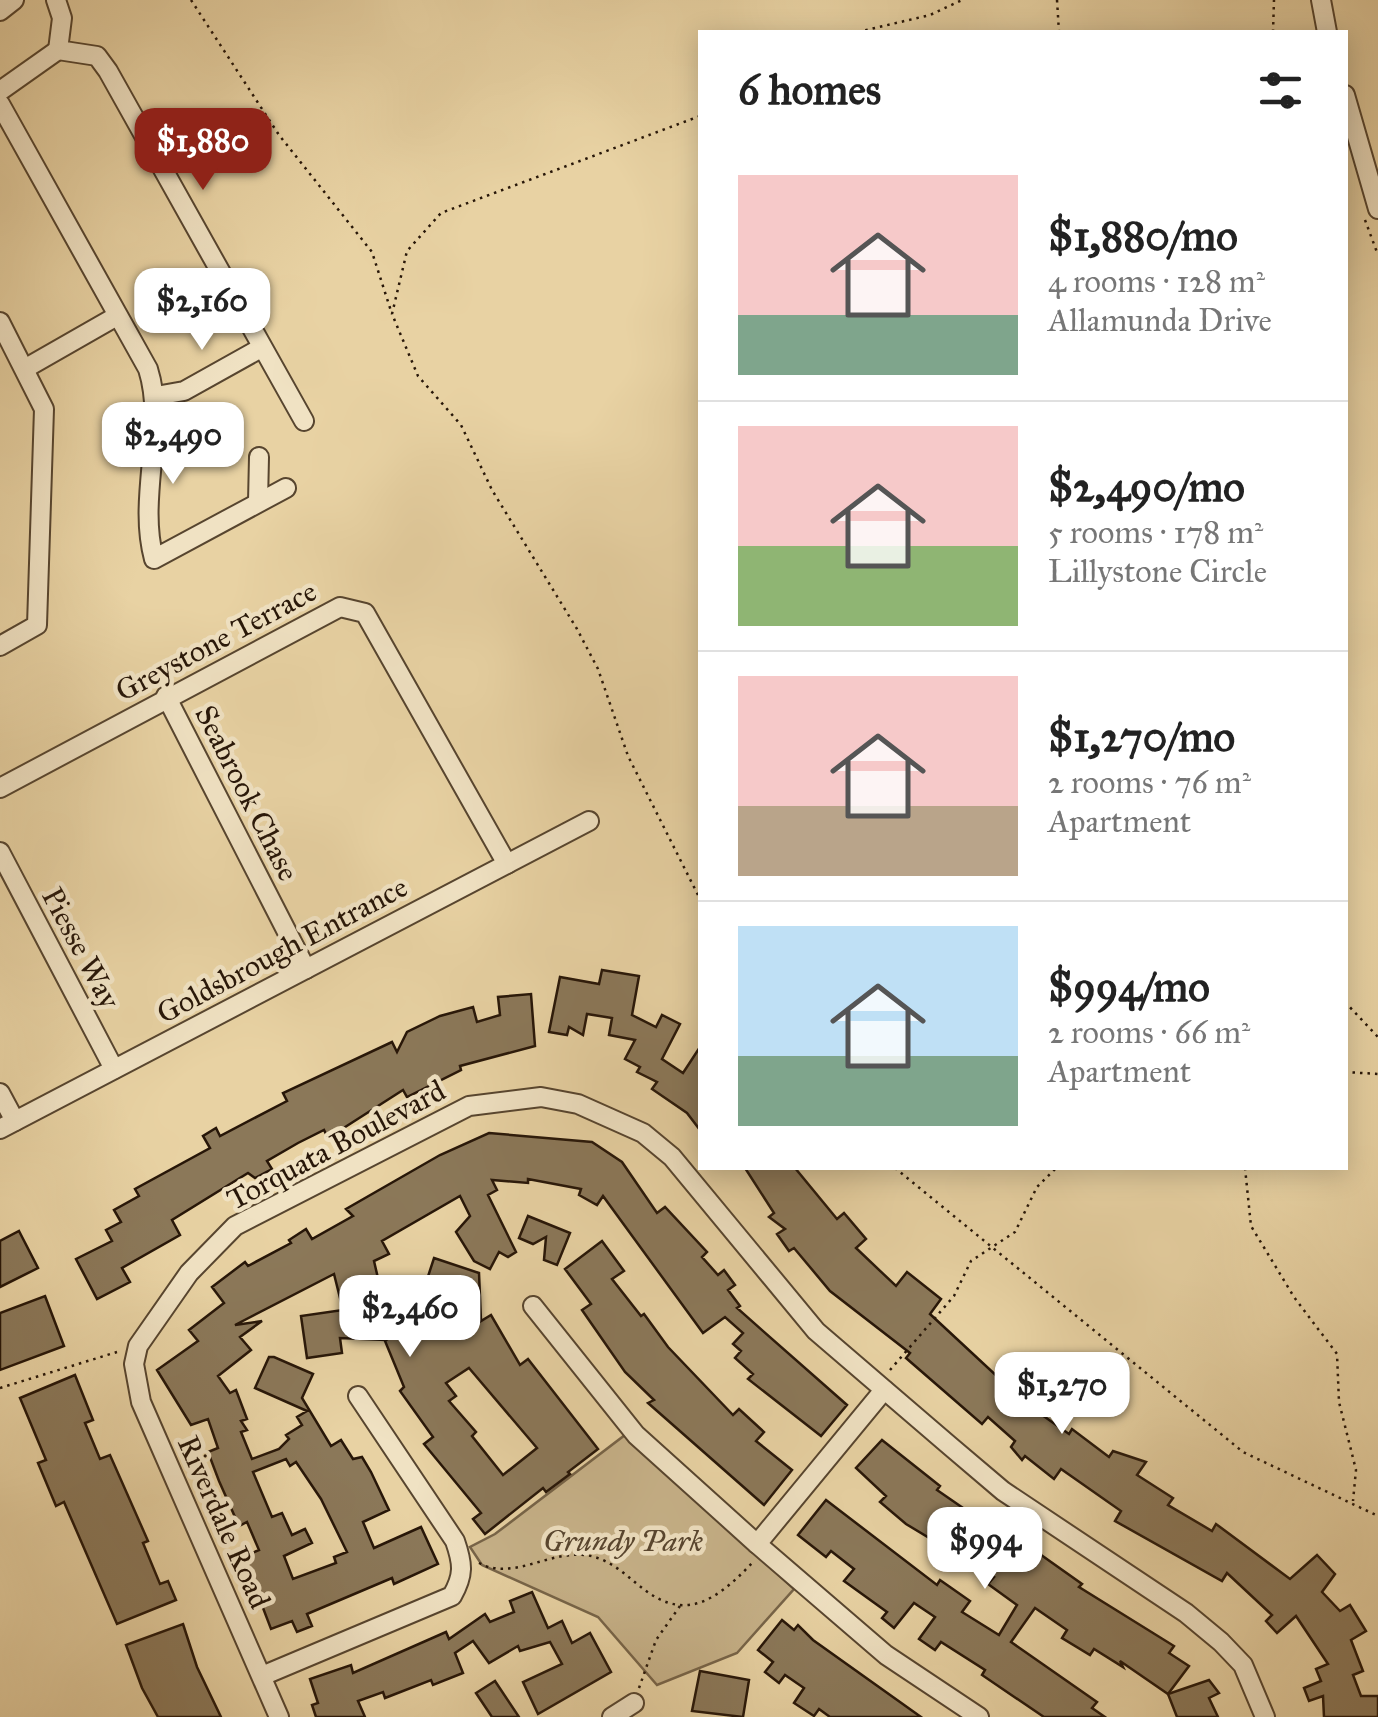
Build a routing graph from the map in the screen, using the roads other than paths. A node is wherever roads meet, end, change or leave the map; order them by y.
1 (14, 0) edge
2 (56, 0) edge
3 (1321, 0) edge
4 (0, 11) edge
5 (1327, 30) edge
6 (58, 50) junction
7 (0, 91) edge
8 (1348, 103) edge
9 (0, 104) edge
10 (1372, 165) edge
11 (1378, 209) edge
12 (118, 316) junction
13 (0, 322) edge
14 (261, 348) junction
15 (26, 368) junction
16 (156, 396) junction
17 (304, 420) dead end
18 (259, 457) dead end
19 (286, 488) dead end
20 (258, 502) junction
21 (0, 646) edge
22 (166, 696) junction
23 (0, 788) edge
24 (589, 821) dead end
25 (0, 852) edge
26 (507, 864) junction
27 (306, 968) junction
28 (114, 1069) junction
29 (0, 1093) edge
30 (8, 1125) edge
31 (534, 1306) dead end
32 (138, 1346) joint
33 (881, 1388) junction
34 (358, 1396) dead end
35 (760, 1546) junction
36 (262, 1676) junction
37 (634, 1703) road end
38 (279, 1717) edge
39 (612, 1717) edge
40 (979, 1717) edge
41 (1265, 1717) edge

1 - 4 street
2 - 6 street
3 - 5 street
6 - 7 street
6 - 14 street
8 - 10 street
9 - 12 street
10 - 11 street
12 - 15 street
12 - 16 street
13 - 15 street
14 - 16 street
14 - 17 street
15 - 21 street
16 - 20 street
18 - 20 street
19 - 20 street
22 - 23 street, Greystone Terrace
22 - 26 street, Greystone Terrace
22 - 27 street, Seabrook Chase
24 - 26 street, Goldsbrough Entrance
25 - 28 street, Piesse Way
26 - 27 street, Goldsbrough Entrance
27 - 28 street, Goldsbrough Entrance
28 - 30 street, Goldsbrough Entrance
29 - 30 street
31 - 35 street
32 - 33 street, Torquata Boulevard
32 - 36 street, Riverdale Road
33 - 35 street
33 - 41 street, Torquata Boulevard
34 - 36 street
35 - 40 street
36 - 38 street, Riverdale Road
37 - 39 street

